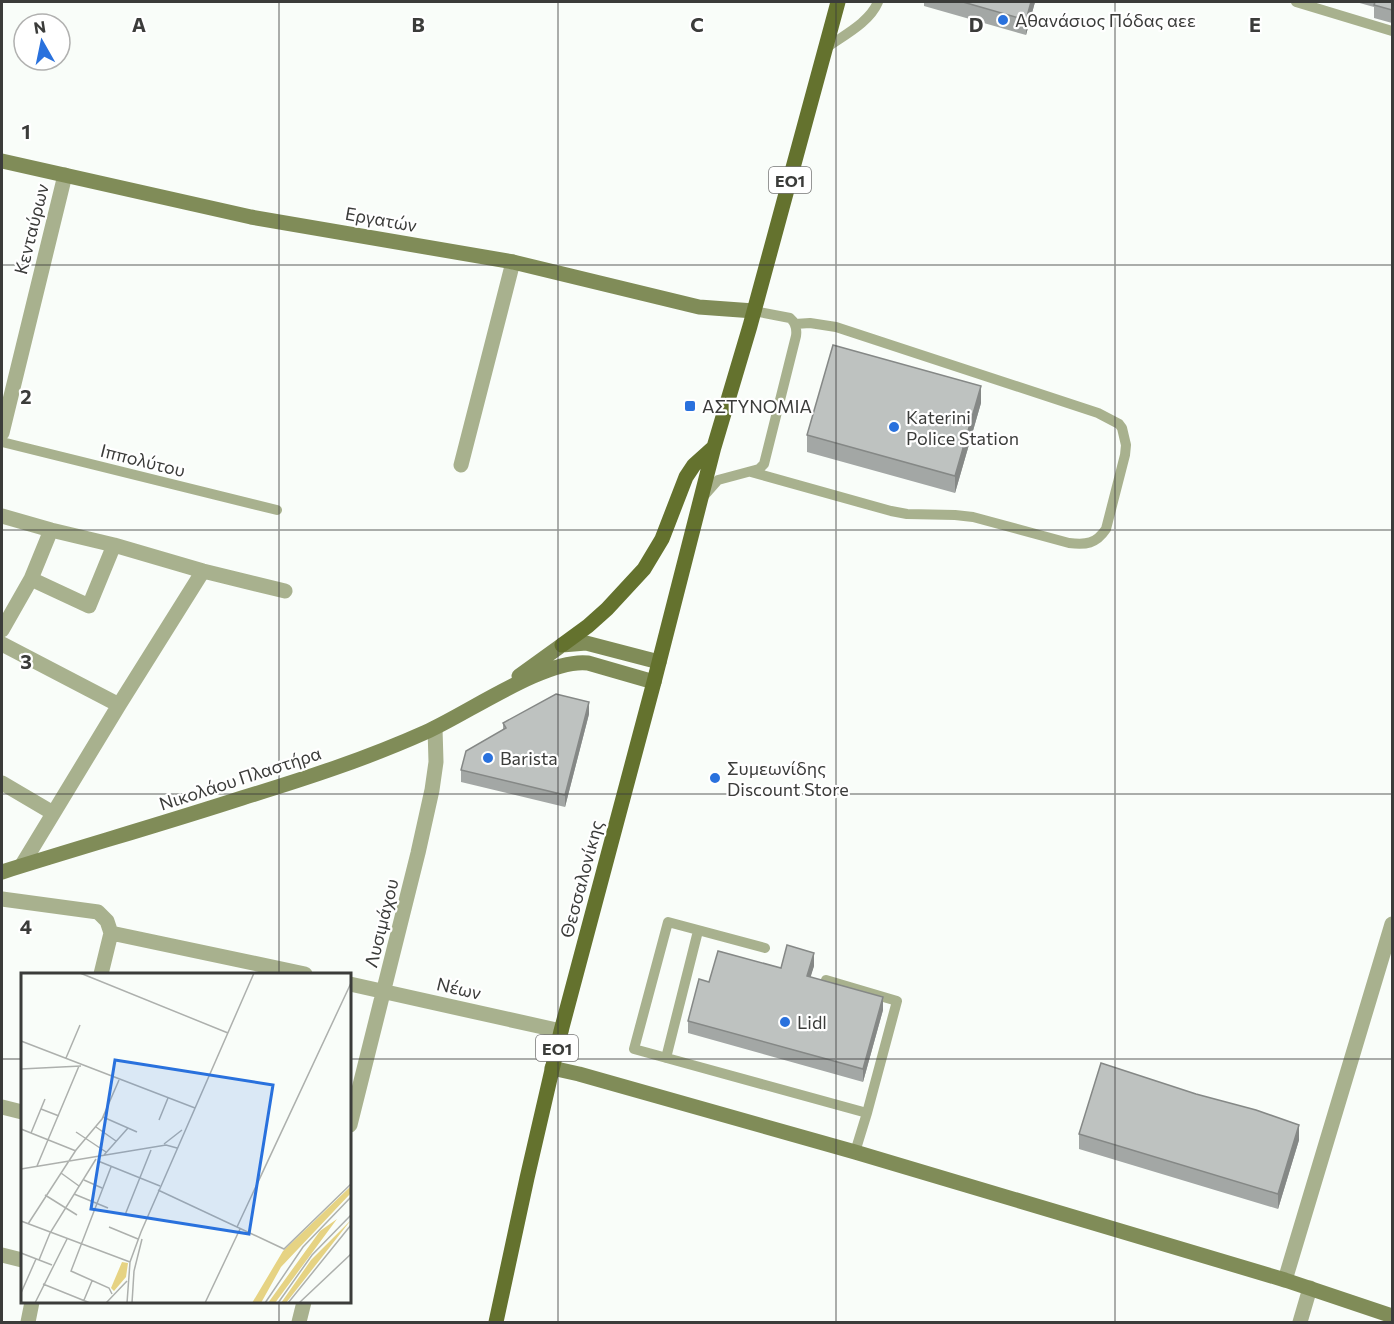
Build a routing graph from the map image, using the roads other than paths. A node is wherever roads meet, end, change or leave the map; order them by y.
1 (838, 2) edge
2 (878, 2) edge
3 (1296, 2) edge
4 (1392, 31) edge
5 (826, 48) junction
6 (2, 161) edge
7 (64, 175) junction
8 (513, 262) junction
9 (754, 311) junction
10 (795, 324) junction
11 (2, 433) edge
12 (2, 442) edge
13 (714, 447) junction
14 (461, 465) dead end
15 (751, 472) junction
16 (701, 499) junction
17 (277, 510) dead end
18 (2, 516) edge
19 (51, 530) junction
20 (114, 545) junction
21 (203, 571) junction
22 (31, 579) junction
23 (285, 591) dead end
24 (2, 630) edge
25 (2, 644) edge
26 (562, 645) junction
27 (659, 662) junction
28 (654, 682) junction
29 (482, 703) junction
30 (119, 705) junction
31 (435, 728) junction
32 (2, 783) edge
33 (52, 813) junction
34 (22, 866) junction
35 (2, 872) edge
36 (2, 899) edge
37 (1392, 924) edge
38 (698, 931) junction
39 (111, 933) junction
40 (765, 948) dead end
41 (101, 973) edge
42 (296, 973) edge
43 (826, 980) edge
44 (351, 984) edge
45 (384, 992) junction
46 (561, 1031) junction
47 (666, 1058) junction
48 (552, 1068) junction
49 (2, 1107) edge
50 (21, 1112) edge
51 (867, 1113) junction
52 (351, 1121) edge
53 (855, 1152) junction
54 (2, 1255) edge
55 (21, 1260) edge
56 (1285, 1280) junction
57 (1310, 1288) junction
58 (32, 1303) edge
59 (304, 1303) edge
60 (1392, 1316) edge
61 (28, 1323) edge
62 (299, 1323) edge
63 (496, 1323) edge
64 (1300, 1323) edge

1 - 5 main road, ΕΟ1
2 - 5 lane
3 - 4 lane
5 - 9 main road, ΕΟ1
6 - 7 street, Εργατών
7 - 8 street, Εργατών
7 - 11 street, Κενταύρων
8 - 9 street, Εργατών
8 - 14 street
9 - 10 lane
9 - 13 main road, ΕΟ1
10 - 15 lane
10 - 15 lane
12 - 17 lane, Ιππολύτου
13 - 16 main road, Θεσσαλονίκης / ΕΟ1
13 - 26 main road
15 - 16 lane
16 - 27 main road, Θεσσαλονίκης / ΕΟ1
18 - 19 street
19 - 20 street
19 - 22 street
20 - 21 street
20 - 22 street
21 - 23 street
21 - 30 street
22 - 24 street
25 - 30 street
26 - 27 street
26 - 29 street, Νικολάου Πλαστήρα
27 - 28 main road, Θεσσαλονίκης / ΕΟ1
28 - 29 street, Νικολάου Πλαστήρα
28 - 46 main road, Θεσσαλονίκης / ΕΟ1
29 - 31 street, Νικολάου Πλαστήρα
30 - 33 street
31 - 34 street, Νικολάου Πλαστήρα
31 - 45 street, Λυσιμάχου
32 - 33 street
33 - 34 street
34 - 35 street, Νικολάου Πλαστήρα
36 - 39 street
37 - 56 street
38 - 40 lane
38 - 47 lane
38 - 47 lane
39 - 41 street
39 - 42 street
43 - 51 lane
44 - 45 street, Νέων
45 - 46 street, Νέων
45 - 52 street, Λυσιμάχου
46 - 48 main road, Θεσσαλονίκης / ΕΟ1
47 - 51 lane
48 - 53 street
48 - 63 main road, Θεσσαλονίκης / ΕΟ1
49 - 50 street
51 - 53 lane
53 - 56 street
54 - 55 street
56 - 57 street
57 - 60 street
57 - 64 street
58 - 61 street
59 - 62 street

